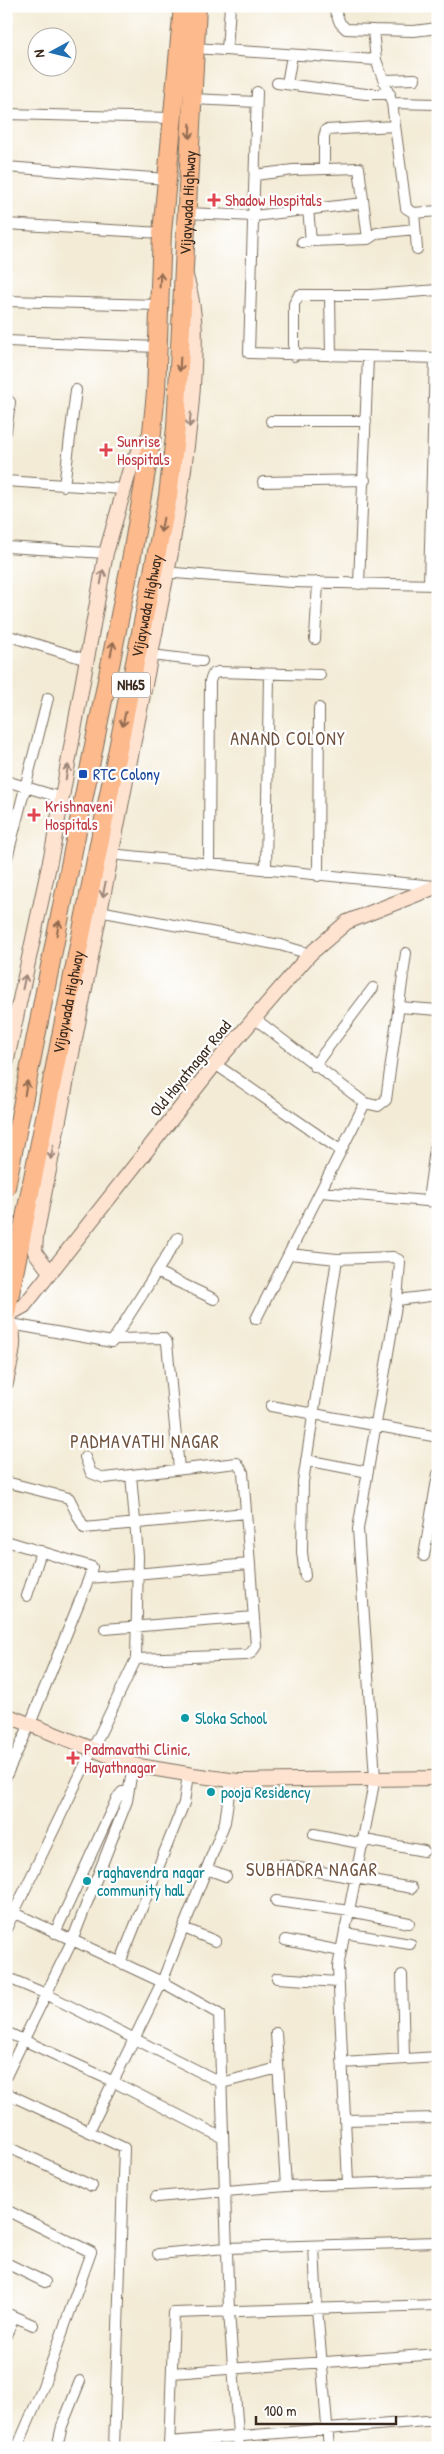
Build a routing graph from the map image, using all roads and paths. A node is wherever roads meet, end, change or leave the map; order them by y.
1 (183, 6) edge
2 (197, 6) edge
3 (230, 6) edge
4 (333, 6) edge
5 (438, 28) edge
6 (373, 30) junction
7 (194, 48) junction
8 (227, 50) junction
9 (292, 54) junction
10 (376, 60) junction
11 (415, 79) dead end
12 (385, 80) junction
13 (391, 98) junction
14 (192, 99) junction
15 (438, 104) edge
16 (6, 114) edge
17 (172, 118) junction
18 (394, 126) junction
19 (6, 167) edge
20 (324, 169) junction
21 (255, 175) junction
22 (166, 179) junction
23 (363, 203) junction
24 (308, 209) junction
25 (438, 211) edge
26 (187, 213) junction
27 (414, 213) junction
28 (254, 216) junction
29 (6, 224) edge
30 (415, 229) junction
31 (162, 233) junction
32 (368, 238) junction
33 (417, 249) dead end
34 (184, 268) junction
35 (438, 290) edge
36 (330, 295) junction
37 (6, 301) edge
38 (158, 305) junction
39 (158, 326) junction
40 (181, 326) junction
41 (6, 341) edge
42 (157, 347) junction
43 (294, 356) junction
44 (331, 356) junction
45 (368, 357) junction
46 (436, 358) edge
47 (76, 390) dead end
48 (10, 402) dead end
49 (271, 421) dead end
50 (366, 421) junction
51 (6, 431) edge
52 (152, 431) junction
53 (364, 480) junction
54 (6, 481) edge
55 (264, 482) dead end
56 (64, 486) junction
57 (435, 487) edge
58 (123, 489) junction
59 (6, 547) edge
60 (106, 554) junction
61 (160, 572) junction
62 (318, 582) junction
63 (359, 584) junction
64 (433, 585) edge
65 (6, 635) edge
66 (315, 639) dead end
67 (151, 655) junction
68 (87, 660) junction
69 (202, 661) dead end
70 (269, 674) junction
71 (320, 675) dead end
72 (48, 698) dead end
73 (319, 708) dead end
74 (6, 781) edge
75 (27, 787) junction
76 (62, 798) junction
77 (110, 854) junction
78 (6, 862) edge
79 (209, 864) junction
80 (266, 870) junction
81 (318, 876) junction
82 (436, 886) edge
83 (99, 911) junction
84 (406, 953) dead end
85 (310, 954) junction
86 (372, 988) dead end
87 (399, 1007) junction
88 (438, 1010) edge
89 (254, 1018) junction
90 (71, 1019) junction
91 (9, 1033) edge
92 (6, 1064) edge
93 (215, 1064) junction
94 (314, 1066) junction
95 (365, 1103) junction
96 (438, 1127) edge
97 (340, 1150) junction
98 (6, 1187) edge
99 (321, 1192) junction
100 (433, 1201) edge
101 (178, 1238) dead end
102 (289, 1254) junction
103 (337, 1259) junction
104 (50, 1272) junction
105 (157, 1272) junction
106 (438, 1295) edge
107 (214, 1299) dead end
108 (397, 1300) junction
109 (7, 1318) edge
110 (256, 1319) dead end
111 (114, 1338) junction
112 (6, 1383) edge
113 (271, 1406) dead end
114 (313, 1415) junction
115 (376, 1426) junction
116 (438, 1437) edge
117 (85, 1457) dead end
118 (306, 1460) junction
119 (179, 1469) junction
120 (368, 1472) junction
121 (131, 1475) junction
122 (437, 1480) edge
123 (6, 1482) edge
124 (246, 1513) junction
125 (134, 1524) junction
126 (6, 1541) edge
127 (41, 1551) junction
128 (424, 1556) dead end
129 (249, 1564) junction
130 (137, 1574) junction
131 (305, 1576) dead end
132 (90, 1578) junction
133 (27, 1596) dead end
134 (254, 1617) junction
135 (136, 1626) junction
136 (105, 1629) dead end
137 (136, 1659) junction
138 (6, 1715) edge
139 (30, 1724) junction
140 (92, 1748) junction
141 (134, 1765) junction
142 (188, 1774) junction
143 (6, 1776) edge
144 (375, 1778) junction
145 (438, 1778) edge
146 (231, 1780) junction
147 (127, 1792) junction
148 (314, 1834) dead end
149 (364, 1842) junction
150 (424, 1851) dead end
151 (282, 1865) dead end
152 (208, 1869) junction
153 (226, 1876) dead end
154 (357, 1880) junction
155 (412, 1888) dead end
156 (276, 1901) dead end
157 (10, 1911) edge
158 (350, 1911) junction
159 (409, 1923) dead end
160 (184, 1928) junction
161 (6, 1929) edge
162 (55, 1932) junction
163 (345, 1933) junction
164 (285, 1940) dead end
165 (72, 1941) junction
166 (215, 1941) dead end
167 (410, 1944) dead end
168 (341, 1951) junction
169 (120, 1963) junction
170 (402, 1975) dead end
171 (6, 1977) edge
172 (277, 1978) dead end
173 (162, 1982) junction
174 (338, 1982) junction
175 (46, 1994) junction
176 (6, 2032) edge
177 (276, 2033) dead end
178 (133, 2038) junction
179 (24, 2040) junction
180 (438, 2057) edge
181 (404, 2058) junction
182 (342, 2063) junction
183 (278, 2068) junction
184 (6, 2076) edge
185 (112, 2081) junction
186 (222, 2083) junction
187 (6, 2093) edge
188 (438, 2118) edge
189 (345, 2120) junction
190 (88, 2131) junction
191 (223, 2138) junction
192 (6, 2146) edge
193 (438, 2181) edge
194 (348, 2183) junction
195 (92, 2186) dead end
196 (286, 2186) junction
197 (224, 2190) junction
198 (156, 2197) dead end
199 (6, 2210) edge
200 (438, 2242) edge
201 (314, 2247) junction
202 (226, 2248) junction
203 (158, 2254) dead end
204 (6, 2263) edge
205 (45, 2282) dead end
206 (438, 2305) edge
207 (317, 2309) junction
208 (229, 2311) junction
209 (10, 2315) edge
210 (33, 2325) dead end
211 (6, 2335) edge
212 (438, 2354) edge
213 (323, 2362) junction
214 (233, 2367) junction
215 (172, 2373) junction
216 (80, 2382) dead end
217 (438, 2420) edge
218 (328, 2428) junction
219 (238, 2435) junction
220 (169, 2445) edge
221 (17, 2448) edge
222 (57, 2448) edge
223 (114, 2448) edge
224 (239, 2448) edge
225 (329, 2448) edge

1 - 17 highway, Vijaywada Highway / NH65
2 - 7 highway, Vijaywada Highway / NH65
3 - 8 street
4 - 6 street
5 - 6 street
6 - 10 street
7 - 8 street
7 - 14 highway, Vijaywada Highway / NH65
8 - 9 street
9 - 10 street
9 - 13 street
10 - 12 street
11 - 12 street
12 - 13 street
13 - 15 street
13 - 18 street
14 - 21 street
14 -> 26 highway, Vijaywada Highway / NH65
16 - 17 street
17 - 22 highway, Vijaywada Highway / NH65
18 - 20 street
18 - 27 street
19 - 22 street
20 - 21 street
20 - 23 street
21 - 28 street
22 - 31 highway, Vijaywada Highway / NH65
23 - 24 street
23 - 32 street
24 - 28 street
24 - 32 street
25 - 27 street
26 - 28 street
26 - 34 highway, Vijaywada Highway / NH65
27 - 30 street
28 - 43 street
29 - 31 street
30 - 32 street
30 - 33 street
38 -> 31 highway, Vijaywada Highway / NH65
34 - 40 highway, Vijaywada Highway / NH65
34 -> 61 street
35 - 36 street
36 - 43 street
36 - 44 street
37 - 38 street
38 - 39 highway, Vijaywada Highway / NH65
39 - 40 highway
39 - 42 highway, Vijaywada Highway / NH65
40 -> 61 highway, Vijaywada Highway / NH65
41 - 42 street
42 - 52 highway, Vijaywada Highway / NH65
43 - 44 street
44 - 45 street
45 - 46 street
45 - 50 street
46 - 57 street
47 - 56 street
48 - 51 street
49 - 50 street
50 - 53 street
52 - 58 street
98 -> 52 highway, Vijaywada Highway / NH65
53 - 55 street
53 - 63 street
54 - 56 street
56 - 58 street
57 - 64 street
58 - 60 street
59 - 60 street
68 -> 60 street
61 - 62 street
61 - 67 street
61 -> 90 highway, Vijaywada Highway / NH65
62 - 63 street
62 - 66 street
63 - 64 street
65 - 68 street
67 - 69 street
67 - 77 street
76 -> 68 street
70 - 71 street
70 - 79 street
70 - 80 street
72 - 75 street
73 - 81 street
74 - 75 street
75 - 76 street
75 - 78 street
91 -> 76 street
77 - 79 street
77 -> 83 street
79 - 80 street
80 - 81 street
81 - 82 street
82 - 85 street, Old Hayatnagar Road
83 - 85 street
83 - 90 street
84 - 87 street
85 - 89 street, Old Hayatnagar Road
86 - 94 street
87 - 88 street
87 - 95 street
89 - 93 street, Old Hayatnagar Road
89 - 94 street
90 -> 104 street
90 - 109 highway, Vijaywada Highway / NH65
91 - 92 street
93 - 97 street
93 - 104 street, Old Hayatnagar Road
94 - 95 street
95 - 97 street
96 - 100 street
97 - 99 street
99 - 100 street
99 - 102 street
101 - 105 street
102 - 103 street
102 - 110 street
103 - 108 street
103 - 114 street
104 - 109 street, Old Hayatnagar Road
105 - 107 street
105 - 111 street
106 - 108 street
108 - 115 street
109 - 111 street
109 - 112 street
111 - 119 street
113 - 114 street
114 - 115 street
114 - 118 street
115 - 116 street
115 - 120 street
117 - 121 street
118 - 120 street
118 - 131 street
119 - 121 street
119 - 124 street
120 - 144 street
121 - 125 street
122 - 128 street
123 - 125 street
124 - 125 street
124 - 129 street
125 - 130 street
126 - 127 street
127 - 132 street
127 - 133 street
129 - 130 street
129 - 134 street
130 - 132 street
130 - 135 street
132 - 139 street
134 - 135 street
134 - 137 street
135 - 136 street
135 - 137 street
137 - 140 street
138 - 139 street
139 - 140 street
139 - 143 street
140 - 141 street
140 - 157 street
141 - 142 street
141 - 147 street
142 - 146 street
142 - 169 street
144 - 145 street
144 - 146 street
144 - 149 street
146 - 152 street
147 - 162 street
147 - 165 street
148 - 149 street
149 - 150 street
149 - 154 street
151 - 154 street
152 - 153 street
152 - 160 street
154 - 155 street
154 - 158 street
156 - 158 street
157 - 161 street
157 - 162 street
158 - 159 street
158 - 163 street
160 - 166 street
160 - 173 street
162 - 165 street
163 - 167 street
163 - 168 street
164 - 168 street
165 - 169 street
165 - 175 street
168 - 174 street
169 - 173 street
170 - 181 street
171 - 175 street
172 - 174 street
173 - 178 street
173 - 186 street
174 - 182 street
175 - 178 street
175 - 179 street
176 - 179 street
177 - 183 street
178 - 185 street
178 - 186 street
179 - 184 street
179 - 185 street
180 - 181 street
181 - 182 street
182 - 189 street
183 - 186 street
183 - 196 street
185 - 190 street
185 - 191 street
186 - 191 street
187 - 190 street
188 - 189 street
189 - 194 street
190 - 223 street
191 - 197 street
192 - 195 street
193 - 194 street
194 - 196 street
196 - 197 street
197 - 198 street
197 - 202 street
199 - 221 street
200 - 201 street
201 - 202 street
201 - 207 street
202 - 203 street
202 - 208 street
204 - 205 street
206 - 207 street
207 - 208 street
207 - 213 street
208 - 214 street
208 - 215 street
209 - 210 street
209 - 211 street
212 - 213 street
213 - 214 street
213 - 218 street
214 - 215 street
214 - 219 street
215 - 220 street
216 - 222 street
217 - 218 street
218 - 219 street
218 - 225 street
219 - 220 street
219 - 224 street

